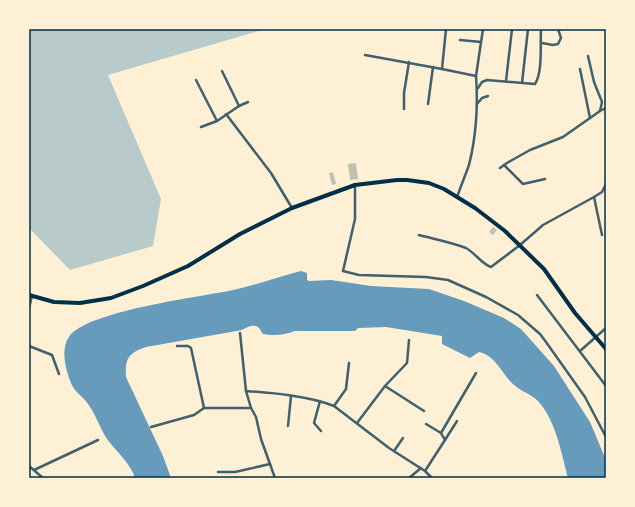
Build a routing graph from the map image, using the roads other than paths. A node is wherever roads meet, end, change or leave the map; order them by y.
1 (446, 29) edge
2 (483, 29) edge
3 (512, 29) edge
4 (528, 29) edge
5 (541, 29) edge
6 (558, 29) edge
7 (460, 40) dead end
8 (481, 42) junction
9 (542, 43) junction
10 (365, 55) dead end
11 (588, 56) dead end
12 (409, 62) junction
13 (433, 67) junction
14 (442, 69) junction
15 (580, 69) dead end
16 (222, 71) dead end
17 (476, 76) junction
18 (196, 80) dead end
19 (506, 81) junction
20 (522, 83) junction
21 (477, 88) junction
22 (488, 96) dead end
23 (248, 102) dead end
24 (428, 104) dead end
25 (476, 104) junction
26 (239, 106) junction
27 (606, 108) edge
28 (404, 109) dead end
29 (600, 111) junction
30 (226, 114) junction
31 (590, 119) junction
32 (217, 121) junction
33 (202, 128) dead end
34 (504, 165) junction
35 (500, 168) dead end
36 (545, 179) dead end
37 (606, 184) edge
38 (355, 185) junction
39 (457, 197) junction
40 (594, 197) junction
41 (292, 208) junction
42 (419, 235) dead end
43 (602, 235) dead end
44 (520, 246) junction
45 (537, 295) dead end
46 (31, 296) edge
47 (29, 308) edge
48 (606, 328) edge
49 (240, 333) dead end
50 (595, 337) junction
51 (409, 340) dead end
52 (29, 346) edge
53 (177, 346) dead end
54 (606, 349) edge
55 (580, 351) junction
56 (349, 363) dead end
57 (476, 373) dead end
58 (59, 374) dead end
59 (385, 386) junction
60 (606, 386) edge
61 (246, 391) junction
62 (291, 396) junction
63 (320, 401) junction
64 (334, 406) junction
65 (204, 408) junction
66 (251, 408) junction
67 (424, 411) dead end
68 (457, 420) dead end
69 (357, 423) junction
70 (426, 424) dead end
71 (288, 426) dead end
72 (151, 427) dead end
73 (321, 431) dead end
74 (441, 433) junction
75 (606, 437) edge
76 (403, 438) dead end
77 (98, 440) dead end
78 (445, 440) junction
79 (394, 451) junction
80 (270, 464) junction
81 (29, 466) edge
82 (421, 468) junction
83 (34, 470) junction
84 (425, 471) junction
85 (218, 472) dead end
86 (43, 478) edge
87 (275, 478) edge
88 (409, 478) edge
89 (432, 478) edge

1 - 14 street
2 - 8 street
3 - 19 street
4 - 20 street
5 - 9 street
6 - 9 street
7 - 8 street
8 - 17 street
9 - 20 street
10 - 12 street
11 - 29 street
12 - 13 street
12 - 28 street
13 - 14 street
13 - 24 street
14 - 17 street
15 - 31 street
16 - 26 street
17 - 21 street
18 - 32 street
19 - 20 street
19 - 21 street
21 - 25 street
22 - 25 street
23 - 26 street
25 - 39 street
26 - 30 street
27 - 29 street
29 - 31 street
30 - 32 street
30 - 41 street
31 - 34 street
32 - 33 street
34 - 35 street
34 - 36 street
37 - 40 street
38 - 39 main road
38 - 41 main road
38 - 75 street
39 - 44 main road
40 - 43 street
40 - 44 street
41 - 46 main road
42 - 44 street
44 - 50 main road
45 - 55 street
46 - 47 street
48 - 50 street
49 - 61 street
50 - 54 main road
50 - 55 street
51 - 59 street
52 - 58 street
53 - 65 street
55 - 60 street
56 - 64 street
57 - 74 street
59 - 67 street
59 - 69 street
61 - 62 street
61 - 66 street
62 - 63 street
62 - 71 street
63 - 64 street
63 - 73 street
64 - 69 street
65 - 66 street
65 - 72 street
66 - 80 street
68 - 78 street
69 - 79 street
70 - 74 street
74 - 78 street
76 - 79 street
77 - 83 street
78 - 84 street
79 - 82 street
80 - 85 street
80 - 87 street
81 - 83 street
82 - 84 street
82 - 88 street
83 - 86 street
84 - 89 street

